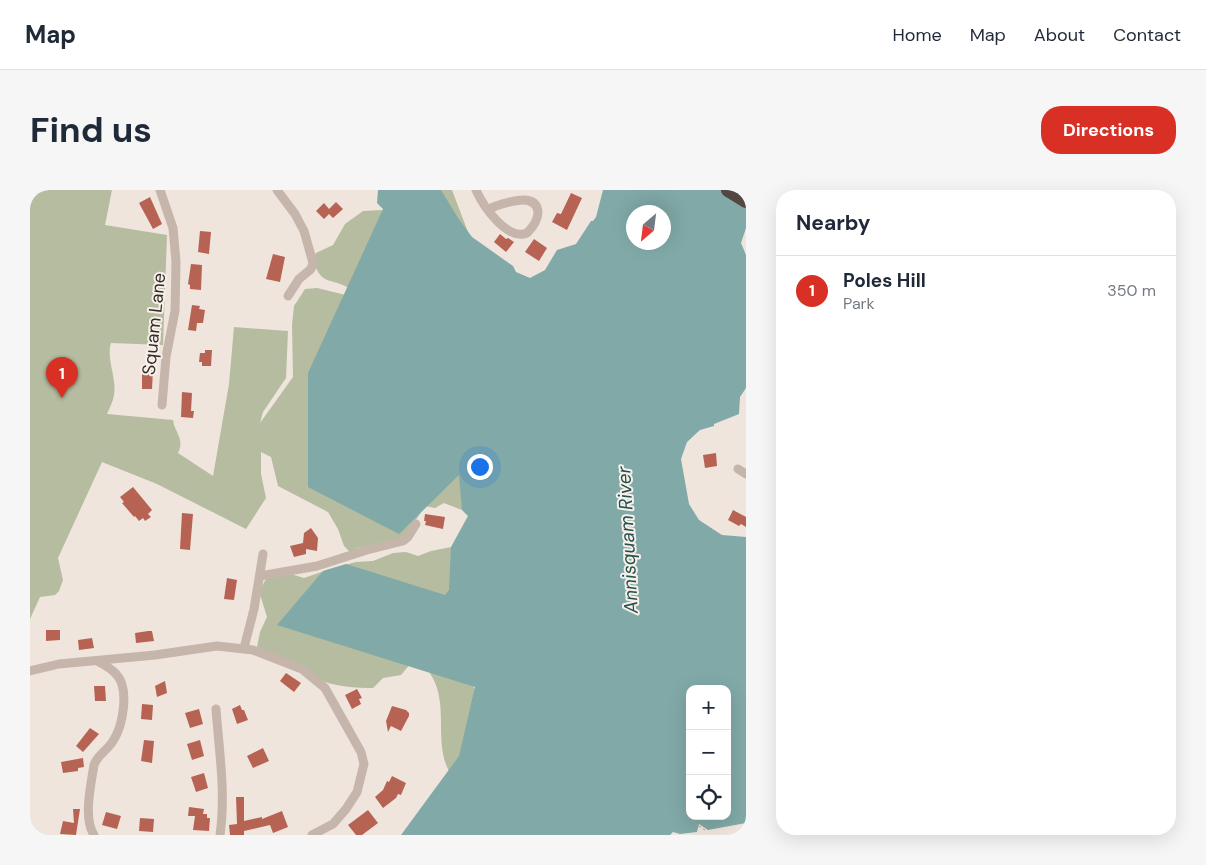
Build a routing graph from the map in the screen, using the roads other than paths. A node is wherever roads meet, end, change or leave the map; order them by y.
1 (160, 190) edge
2 (277, 190) edge
3 (476, 190) edge
4 (728, 190) edge
5 (746, 201) edge
6 (488, 209) junction
7 (288, 296) dead end
8 (162, 404) dead end
9 (416, 524) dead end
10 (263, 554) dead end
11 (260, 576) junction
12 (244, 648) junction
13 (96, 660) junction
14 (30, 671) edge
15 (216, 708) dead end
16 (94, 835) edge
17 (220, 835) edge
18 (312, 835) edge

1 - 8 street, Squam Lane
2 - 7 street
3 - 6 street
4 - 5 highway
6 - 6 street
9 - 11 street
10 - 11 street
11 - 12 street
12 - 13 street
12 - 18 street
13 - 14 street
13 - 16 street
15 - 17 street

